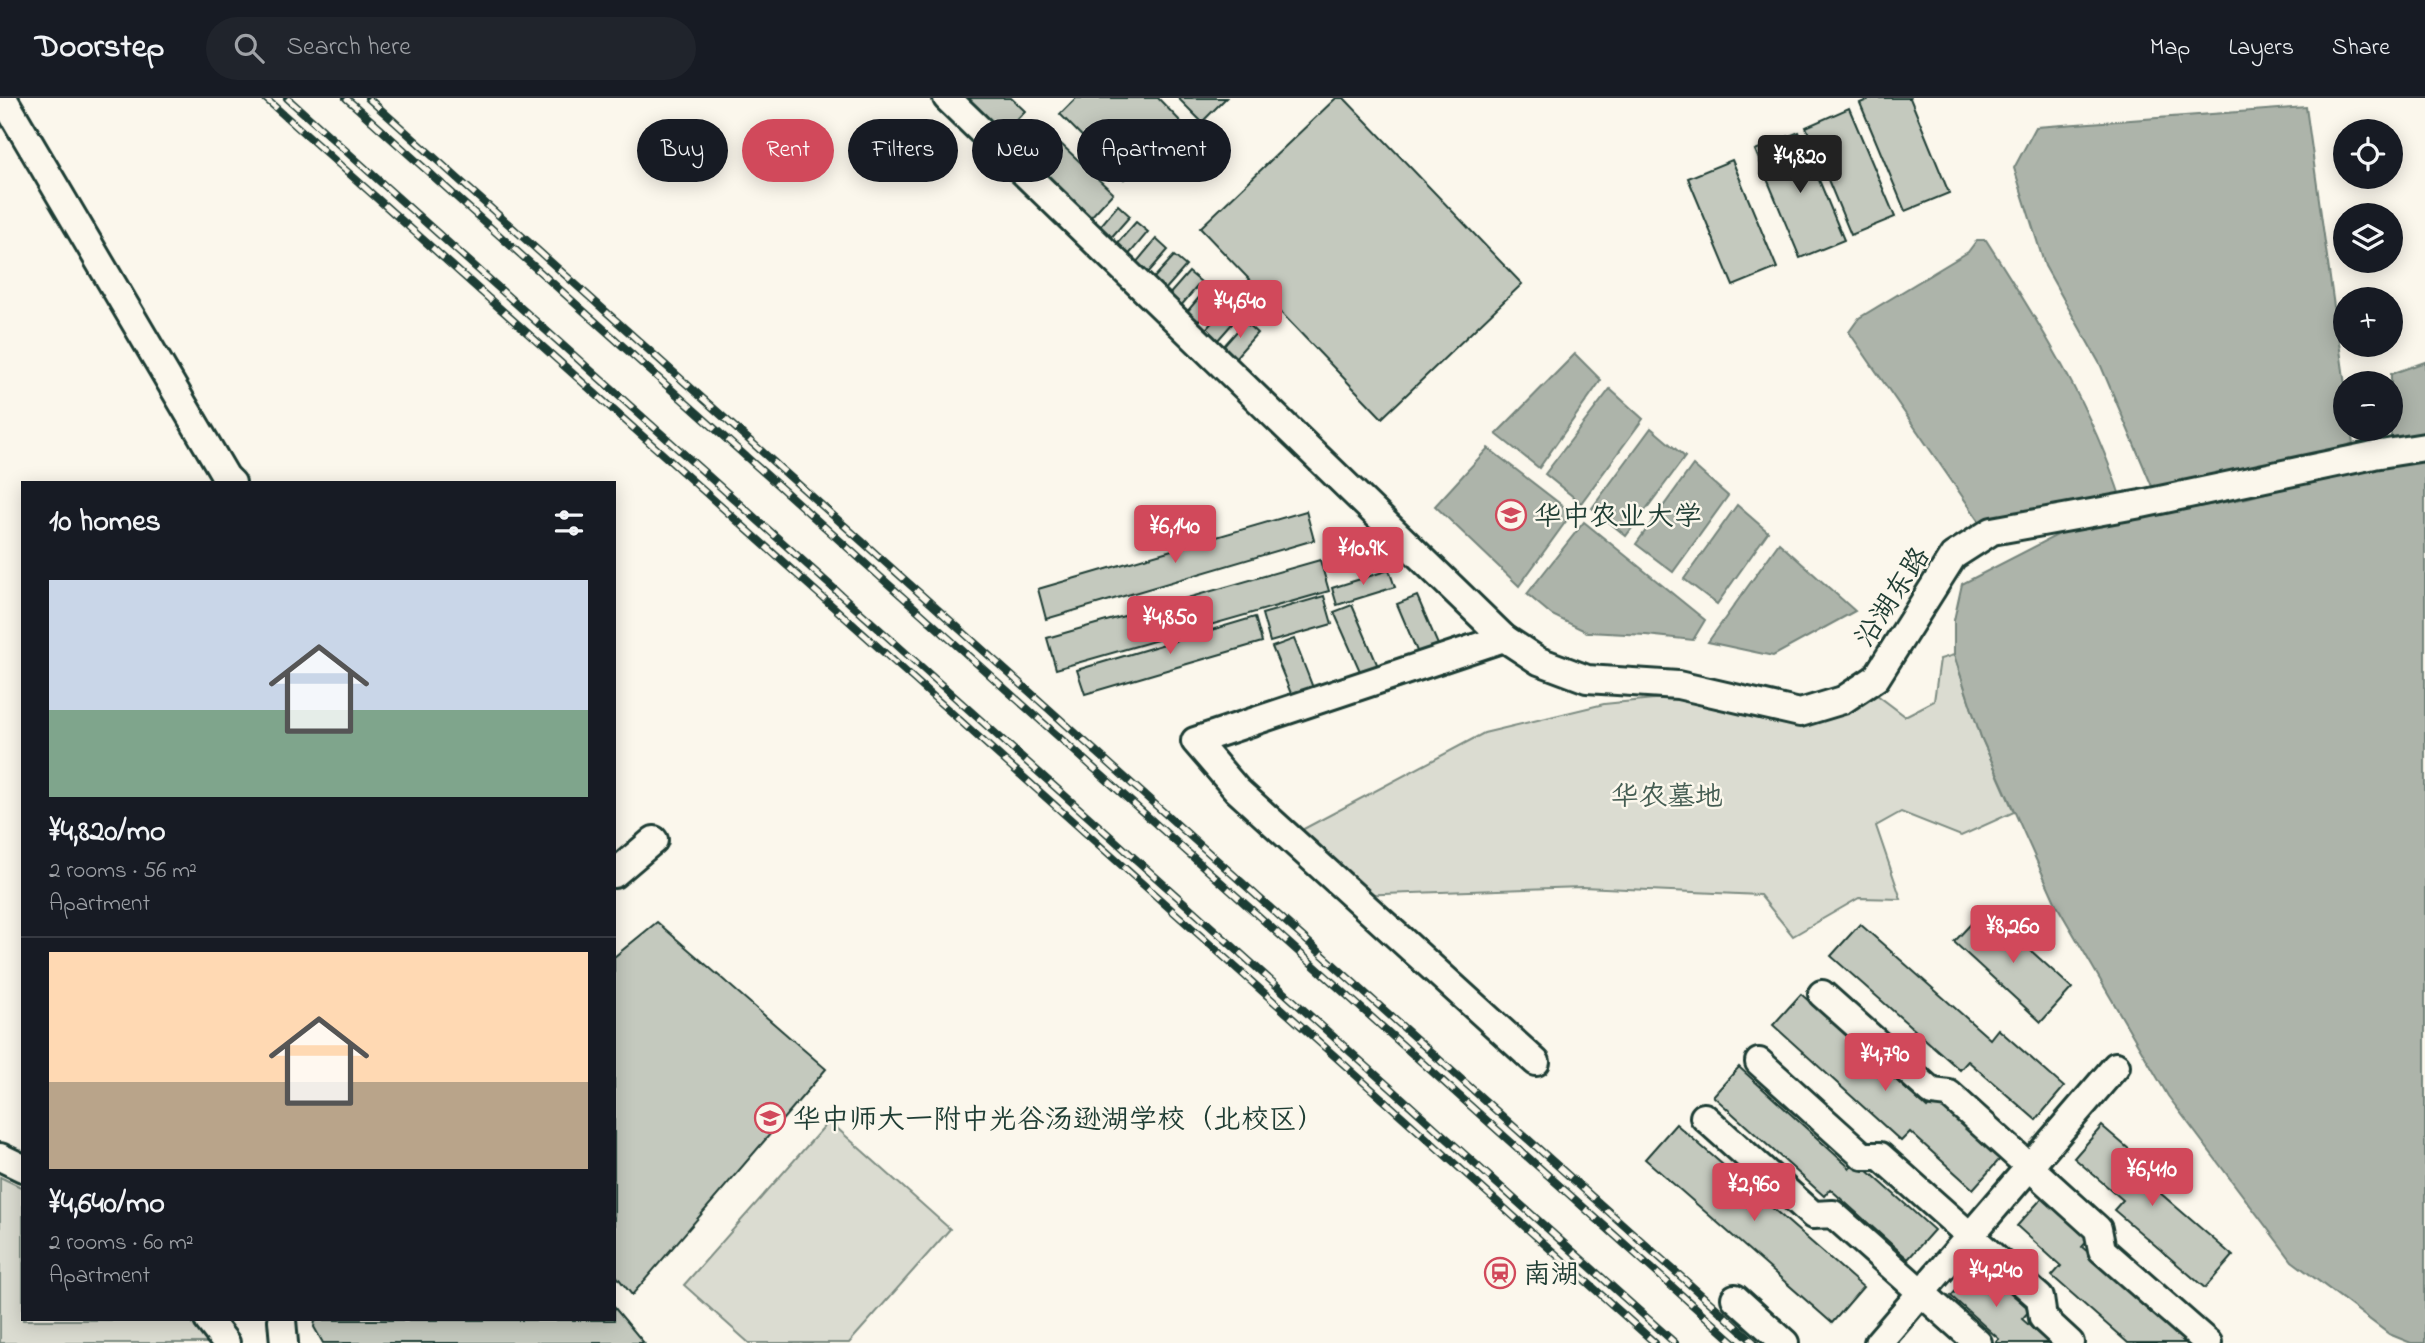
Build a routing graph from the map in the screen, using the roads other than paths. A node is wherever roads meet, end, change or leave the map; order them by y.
1 (3, 98) edge
2 (947, 98) edge
3 (2425, 447) edge
4 (230, 481) edge
5 (1504, 638) junction
6 (654, 840) dead end
7 (616, 872) edge
8 (1822, 994) dead end
9 (1536, 1062) dead end
10 (1759, 1062) dead end
11 (2116, 1066) dead end
12 (1704, 1117) dead end
13 (0, 1157) edge
14 (2029, 1166) junction
15 (21, 1167) edge
16 (1969, 1236) junction
17 (1921, 1292) junction
18 (1735, 1298) dead end
19 (209, 1321) edge
20 (282, 1321) edge
21 (226, 1343) edge
22 (284, 1343) edge
23 (1785, 1343) edge
24 (1878, 1343) edge
25 (1978, 1343) edge
26 (2070, 1343) edge
27 (2208, 1343) edge

1 - 4 street
2 - 5 street, 沿湖东路
3 - 5 street, 沿湖东路
5 - 9 street
6 - 7 street
8 - 14 street
10 - 16 street
11 - 14 street
12 - 17 street
13 - 15 street
14 - 16 street
14 - 27 street
16 - 17 street
16 - 26 street
17 - 24 street
17 - 25 street
18 - 23 street
19 - 21 street
20 - 22 street

